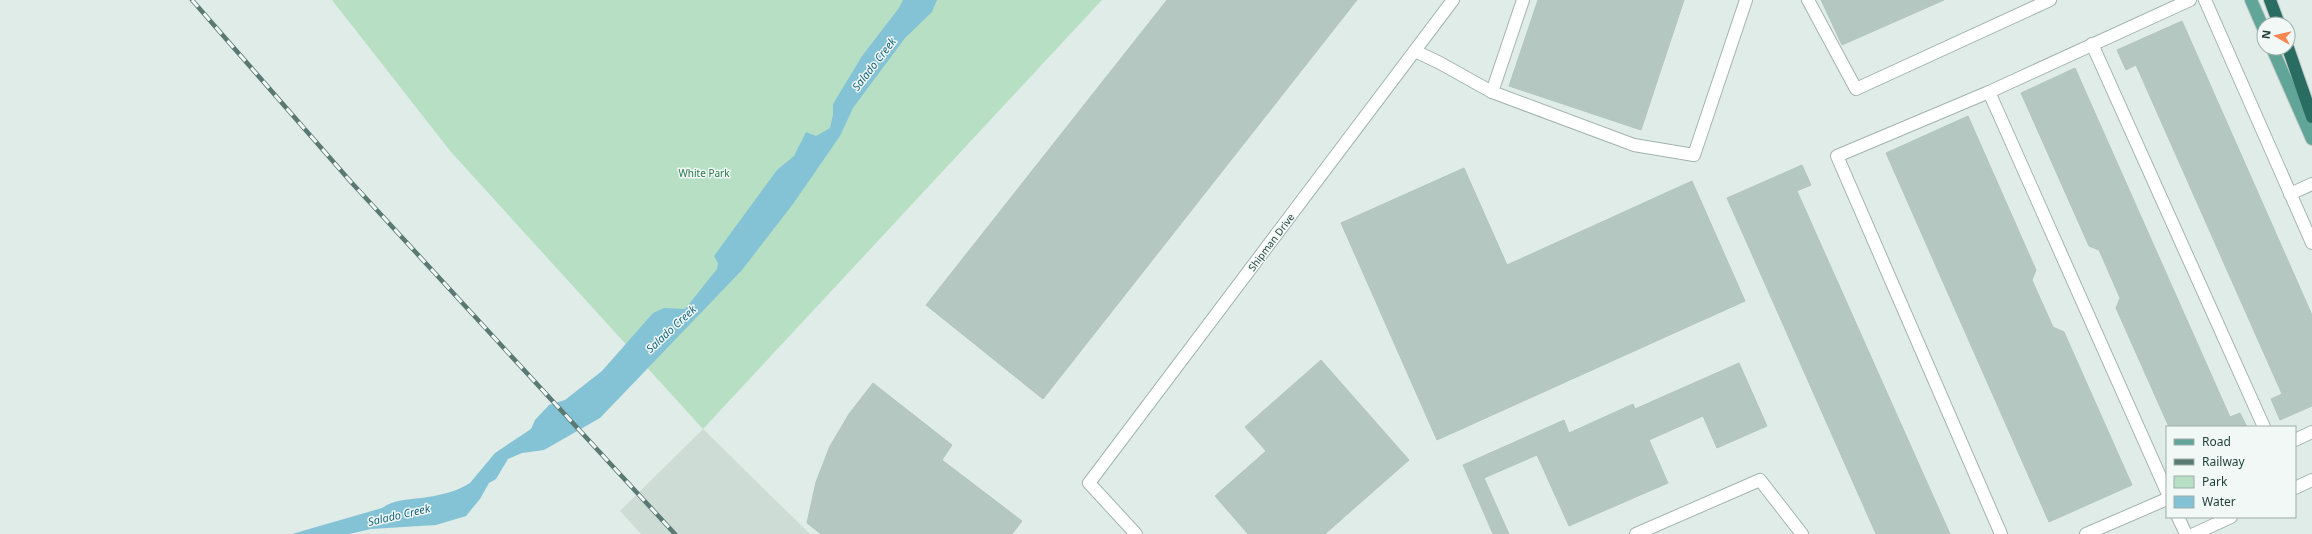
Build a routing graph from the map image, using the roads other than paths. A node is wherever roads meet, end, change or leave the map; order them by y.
1 (1453, 0) edge
2 (1523, 0) edge
3 (1746, 0) edge
4 (1808, 0) edge
5 (2050, 0) edge
6 (2190, 0) edge
7 (2205, 0) edge
8 (2251, 0) edge
9 (2270, 0) edge
10 (2258, 16) edge
11 (2276, 16) edge
12 (2092, 44) junction
13 (1415, 51) junction
14 (2276, 56) edge
15 (2291, 56) edge
16 (1492, 92) junction
17 (1989, 92) junction
18 (2312, 117) edge
19 (2312, 139) edge
20 (2312, 184) edge
21 (2290, 194) junction
22 (2312, 243) edge
23 (2264, 426) edge
24 (2312, 432) edge
25 (2296, 440) edge
26 (2312, 480) edge
27 (2296, 488) edge
28 (2166, 490) edge
29 (2166, 499) edge
30 (2178, 518) edge
31 (2229, 518) edge
32 (1136, 534) edge
33 (1636, 534) edge
34 (1802, 534) edge
35 (2001, 534) edge
36 (2086, 534) edge
37 (2186, 534) edge
38 (2194, 534) edge

1 - 13 street, Shipman Drive
2 - 16 street
3 - 16 street
4 - 5 street
6 - 12 street
7 - 21 street
8 - 10 main road
9 - 11 highway
12 - 17 street
12 - 23 street
13 - 16 street
13 - 32 street, Shipman Drive
14 - 19 main road
15 - 18 highway
17 - 28 street
17 - 35 street
20 - 21 street
21 - 22 street
24 - 25 street
26 - 27 street
29 - 36 street
30 - 37 street
31 - 38 street
33 - 34 street

